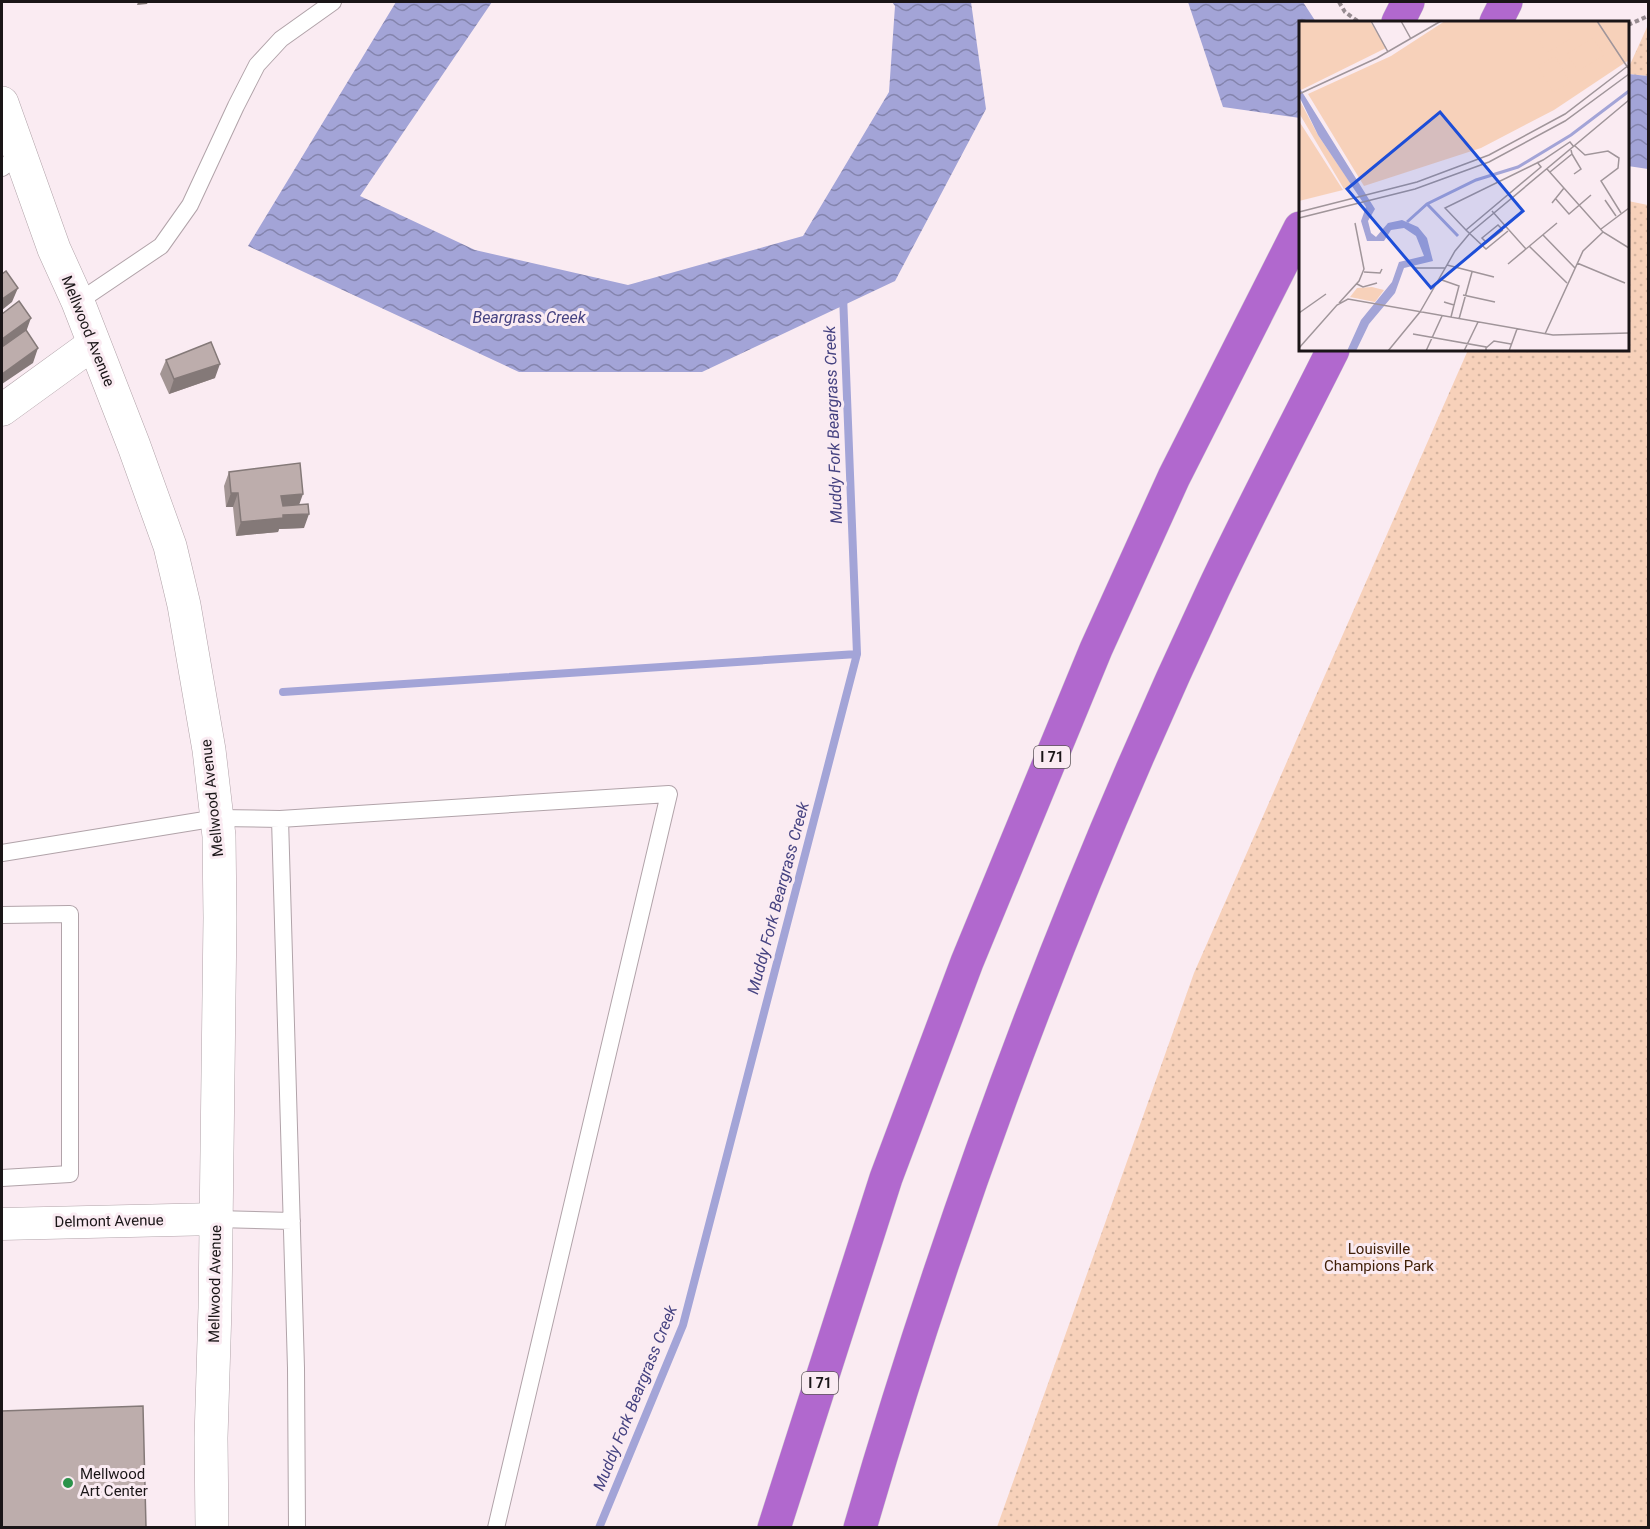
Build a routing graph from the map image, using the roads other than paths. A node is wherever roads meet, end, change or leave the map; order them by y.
1 (333, 2) edge
2 (1408, 2) edge
3 (1506, 2) edge
4 (1398, 21) edge
5 (1496, 21) edge
6 (2, 103) edge
7 (11, 161) edge
8 (1298, 234) edge
9 (78, 303) junction
10 (93, 344) junction
11 (1332, 351) edge
12 (2, 410) edge
13 (217, 818) junction
14 (280, 819) junction
15 (2, 853) edge
16 (2, 915) edge
17 (2, 1178) edge
18 (216, 1219) junction
19 (292, 1221) junction
20 (2, 1224) edge
21 (212, 1527) edge
22 (297, 1527) edge
23 (496, 1527) edge
24 (774, 1527) edge
25 (860, 1527) edge

1 - 9 lane
2 - 4 highway
3 - 5 highway
6 - 7 street, Mellwood Avenue
7 - 9 street, Mellwood Avenue
8 - 24 highway, I 71
9 - 10 street, Mellwood Avenue
10 - 12 street
10 - 13 street, Mellwood Avenue
11 - 25 highway
13 - 14 lane
13 - 15 lane
13 - 18 street, Mellwood Avenue
14 - 19 lane
14 - 23 lane
16 - 17 lane
18 - 19 lane
18 - 20 street, Delmont Avenue
18 - 21 street, Mellwood Avenue
19 - 22 lane

